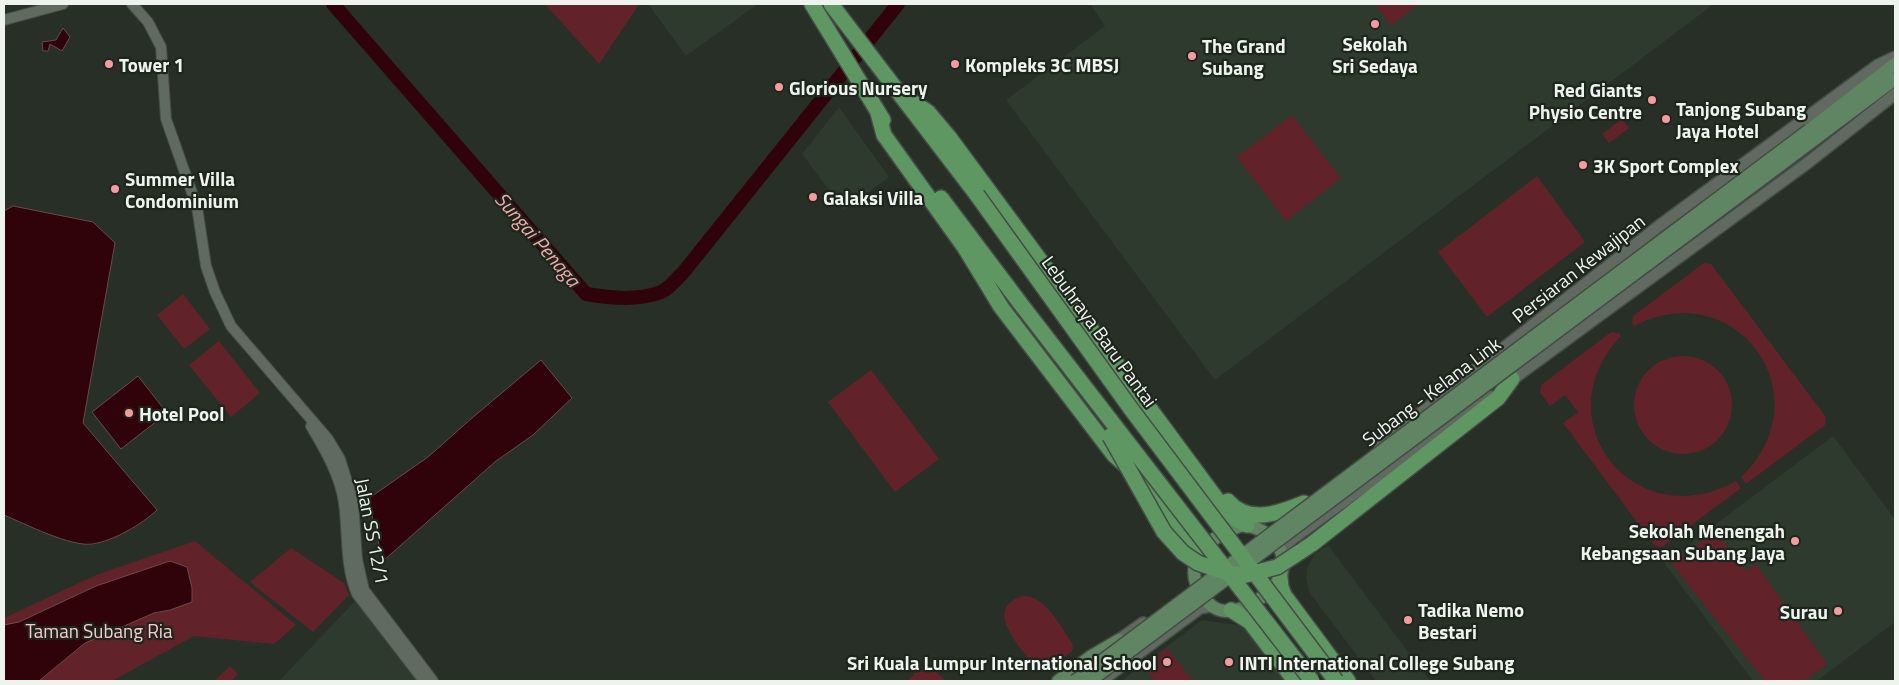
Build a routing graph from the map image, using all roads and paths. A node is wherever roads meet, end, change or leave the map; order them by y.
1 (63, 4) edge
2 (132, 4) edge
3 (812, 4) edge
4 (831, 4) edge
5 (4, 20) edge
6 (1895, 57) edge
7 (1895, 64) edge
8 (1895, 78) edge
9 (899, 93) junction
10 (1895, 94) edge
11 (878, 114) junction
12 (1812, 134) junction
13 (965, 248) junction
14 (1628, 251) junction
15 (1623, 298) junction
16 (1512, 379) junction
17 (304, 412) junction
18 (1196, 471) junction
19 (1209, 489) junction
20 (1304, 503) junction
21 (1180, 526) junction
22 (1254, 527) junction
23 (1281, 554) junction
24 (1196, 560) junction
25 (1280, 577) junction
26 (1194, 578) junction
27 (1290, 602) junction
28 (1211, 606) junction
29 (1230, 610) junction
30 (1255, 629) junction
31 (1119, 640) joint
32 (424, 681) edge
33 (433, 681) edge
34 (1060, 681) edge
35 (1075, 681) edge
36 (1090, 681) edge
37 (1101, 681) edge
38 (1295, 681) edge
39 (1312, 681) edge
40 (1336, 681) edge
41 (1348, 681) edge

1 - 5 street
2 - 17 street
3 - 11 highway
4 - 9 highway, Lebuhraya Baru Pantai
6 - 14 main road, Persiaran Kewajipan
7 - 12 main road
8 - 12 main road
9 - 18 highway
9 - 40 highway, Lebuhraya Baru Pantai, bridge
10 - 15 main road
11 - 13 highway
11 - 39 highway, bridge
12 - 35 main road, Subang - Kelana Link, bridge
12 - 36 main road, Subang - Kelana Link, bridge
13 - 16 highway, bridge
13 - 21 highway
14 - 15 main road
14 - 20 main road, Persiaran Kewajipan
15 - 16 main road
16 - 23 main road
17 - 32 street, Jalan SS 12/1
17 - 33 street, Jalan SS 12/1
18 - 19 highway
18 - 20 highway
19 - 21 highway
19 - 22 highway
20 - 22 main road, Persiaran Kewajipan
21 - 24 highway
22 - 23 main road
22 - 24 main road
23 - 25 main road
24 - 26 main road
25 - 27 highway
25 - 29 main road
26 - 28 main road
26 - 31 main road
27 - 30 highway
27 - 41 highway
28 - 29 main road
28 - 37 main road
29 - 30 highway
30 - 38 highway
31 - 34 main road

